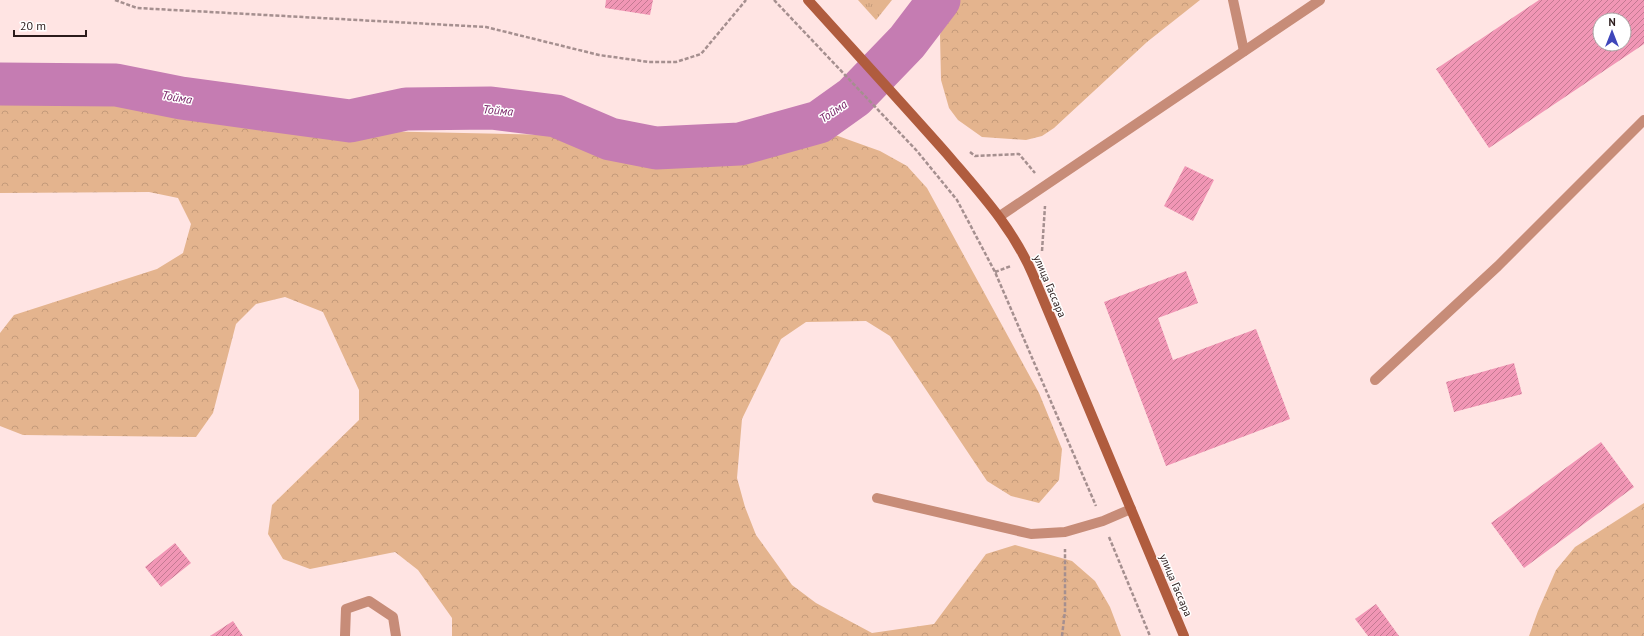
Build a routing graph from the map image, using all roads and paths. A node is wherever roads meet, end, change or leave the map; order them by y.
1 (115, 0) edge
2 (746, 0) edge
3 (774, 0) edge
4 (808, 0) edge
5 (1234, 0) edge
6 (1320, 0) edge
7 (1244, 51) junction
8 (1644, 120) edge
9 (1000, 216) junction
10 (1375, 380) dead end
11 (878, 498) dead end
12 (1131, 508) junction
13 (1102, 520) junction
14 (1065, 532) junction
15 (345, 636) edge
16 (396, 636) edge
17 (1062, 636) edge
18 (1150, 636) edge
19 (1184, 636) edge

1 - 2 path
3 - 13 path
4 - 9 main road, улица Гассара
5 - 7 street
6 - 7 street
7 - 9 street
8 - 10 street
9 - 12 main road, улица Гассара
11 - 14 street
12 - 13 street
12 - 19 main road, улица Гассара
13 - 14 street
13 - 18 path
14 - 17 path
15 - 16 street

